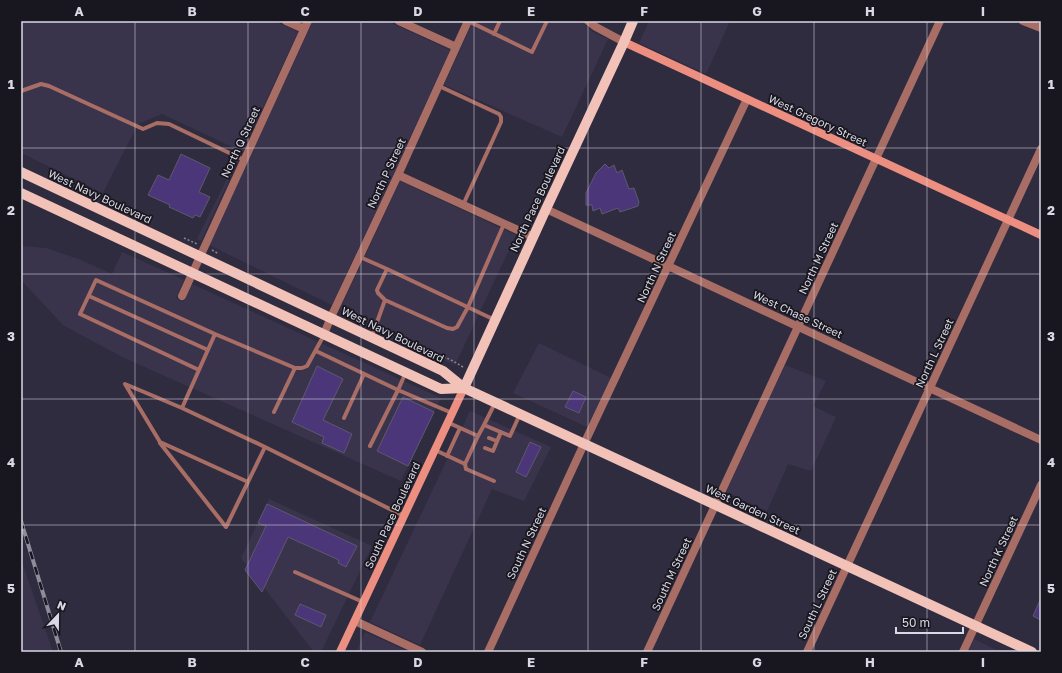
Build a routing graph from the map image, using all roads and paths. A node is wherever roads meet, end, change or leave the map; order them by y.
1 (286, 21) edge
2 (308, 21) edge
3 (399, 21) edge
4 (468, 21) edge
5 (500, 21) edge
6 (547, 21) edge
7 (588, 21) edge
8 (633, 21) edge
9 (940, 21) edge
10 (1023, 21) edge
11 (1041, 28) edge
12 (304, 29) junction
13 (494, 34) junction
14 (624, 42) junction
15 (456, 47) junction
16 (439, 86) junction
17 (21, 91) edge
18 (747, 99) junction
19 (1041, 149) edge
20 (876, 159) junction
21 (244, 160) junction
22 (21, 172) edge
23 (398, 175) junction
24 (21, 193) edge
25 (462, 205) junction
26 (546, 209) junction
27 (1008, 220) junction
28 (504, 224) junction
29 (1041, 235) edge
30 (183, 237) dead end
31 (533, 237) junction
32 (202, 251) junction
33 (224, 257) dead end
34 (360, 257) junction
35 (668, 266) junction
36 (387, 269) junction
37 (192, 273) junction
38 (89, 296) junction
39 (182, 296) dead end
40 (385, 300) junction
41 (468, 307) junction
42 (333, 314) junction
43 (495, 320) junction
44 (376, 325) junction
45 (798, 326) junction
46 (215, 334) junction
47 (324, 334) junction
48 (371, 337) junction
49 (208, 350) junction
50 (316, 351) junction
51 (295, 368) junction
52 (199, 370) junction
53 (471, 371) junction
54 (406, 372) junction
55 (364, 374) junction
56 (464, 388) junction
57 (930, 388) junction
58 (398, 390) junction
59 (495, 402) junction
60 (182, 408) junction
61 (274, 412) dead end
62 (452, 413) junction
63 (520, 414) junction
64 (344, 418) dead end
65 (447, 422) junction
66 (484, 425) junction
67 (460, 428) junction
68 (501, 432) junction
69 (479, 435) junction
70 (489, 438) dead end
71 (1041, 440) edge
72 (497, 441) junction
73 (160, 442) junction
74 (584, 444) junction
75 (370, 446) dead end
76 (265, 447) junction
77 (485, 448) dead end
78 (434, 450) junction
79 (447, 456) junction
80 (464, 464) junction
81 (494, 481) dead end
82 (248, 482) junction
83 (1041, 485) edge
84 (715, 505) junction
85 (404, 516) junction
86 (847, 566) junction
87 (295, 572) dead end
88 (364, 603) junction
89 (355, 621) junction
90 (975, 626) junction
91 (340, 652) edge
92 (422, 652) edge
93 (488, 652) edge
94 (647, 652) edge
95 (807, 652) edge
96 (963, 652) edge
97 (1032, 652) edge

1 - 12 street
2 - 12 street, North Q Street
3 - 15 street
4 - 13 lane
4 - 15 street, North P Street
5 - 13 lane
6 - 13 lane
7 - 14 street, West Gregory Street
8 - 14 main road, North Pace Boulevard
9 - 20 street, North M Street
10 - 11 street
12 - 21 street, North Q Street
14 - 18 street, West Gregory Street
14 - 26 main road, North Pace Boulevard
15 - 16 street, North P Street
16 - 23 street, North P Street
16 - 25 lane
17 - 21 lane
18 - 20 street, West Gregory Street
18 - 35 street, North N Street
19 - 27 street, North L Street
20 - 27 street, West Gregory Street
20 - 45 street, North M Street
21 - 32 street, North Q Street
22 - 32 main road, West Navy Boulevard
23 - 25 street
23 - 34 street, North P Street
24 - 37 main road
25 - 28 street
26 - 31 main road, North Pace Boulevard
26 - 35 street, West Chase Street
27 - 29 street, West Gregory Street
27 - 57 street, North L Street
28 - 31 street
28 - 41 lane
30 - 32 path
31 - 43 main road, North Pace Boulevard
32 - 33 path
32 - 37 street, North Q Street
32 - 42 main road, West Navy Boulevard
34 - 36 lane
34 - 42 street, North P Street
35 - 45 street, West Chase Street
35 - 74 street, North N Street
36 - 40 lane
36 - 41 lane
37 - 39 street, North Q Street
37 - 47 main road
38 - 46 lane
38 - 49 lane
38 - 52 lane
40 - 41 lane
40 - 44 lane
41 - 43 lane
42 - 44 path
42 - 47 street, North P Street
42 - 48 main road, West Navy Boulevard
43 - 53 main road, North Pace Boulevard
44 - 48 lane
44 - 53 path
45 - 57 street, West Chase Street
45 - 84 street, North M Street
46 - 49 lane
46 - 51 lane
47 - 50 lane
47 - 54 main road
48 - 56 main road, West Navy Boulevard
49 - 52 lane
50 - 51 lane
50 - 55 lane
51 - 61 lane
52 - 60 lane
53 - 56 main road, North Pace Boulevard
54 - 56 main road
54 - 58 lane
55 - 58 lane
55 - 64 lane
56 - 59 main road, West Garden Street
56 - 62 street, South Pace Boulevard
57 - 71 street, West Chase Street
57 - 86 street, North L Street
58 - 62 lane
58 - 75 lane
59 - 63 main road, West Garden Street
59 - 66 lane
60 - 73 lane
60 - 76 lane
62 - 65 street, South Pace Boulevard
63 - 68 lane
63 - 74 main road, West Garden Street
65 - 67 lane
65 - 78 street, South Pace Boulevard
66 - 68 lane
66 - 69 lane
67 - 69 lane
67 - 79 lane
68 - 72 lane
69 - 80 lane
70 - 72 lane
72 - 77 lane
73 - 82 lane
73 - 82 lane
74 - 84 main road, West Garden Street
74 - 93 street, South N Street
76 - 82 lane
76 - 85 lane
78 - 79 lane
78 - 85 street, South Pace Boulevard
79 - 80 lane
80 - 81 lane
83 - 90 street, North K Street
84 - 86 main road, West Garden Street
84 - 94 street, South M Street
85 - 88 street, South Pace Boulevard
86 - 90 main road, West Garden Street
86 - 95 street, South L Street
87 - 88 lane
88 - 89 street, South Pace Boulevard
89 - 91 street, South Pace Boulevard
89 - 92 street
90 - 96 street, North K Street
90 - 97 main road, West Garden Street

